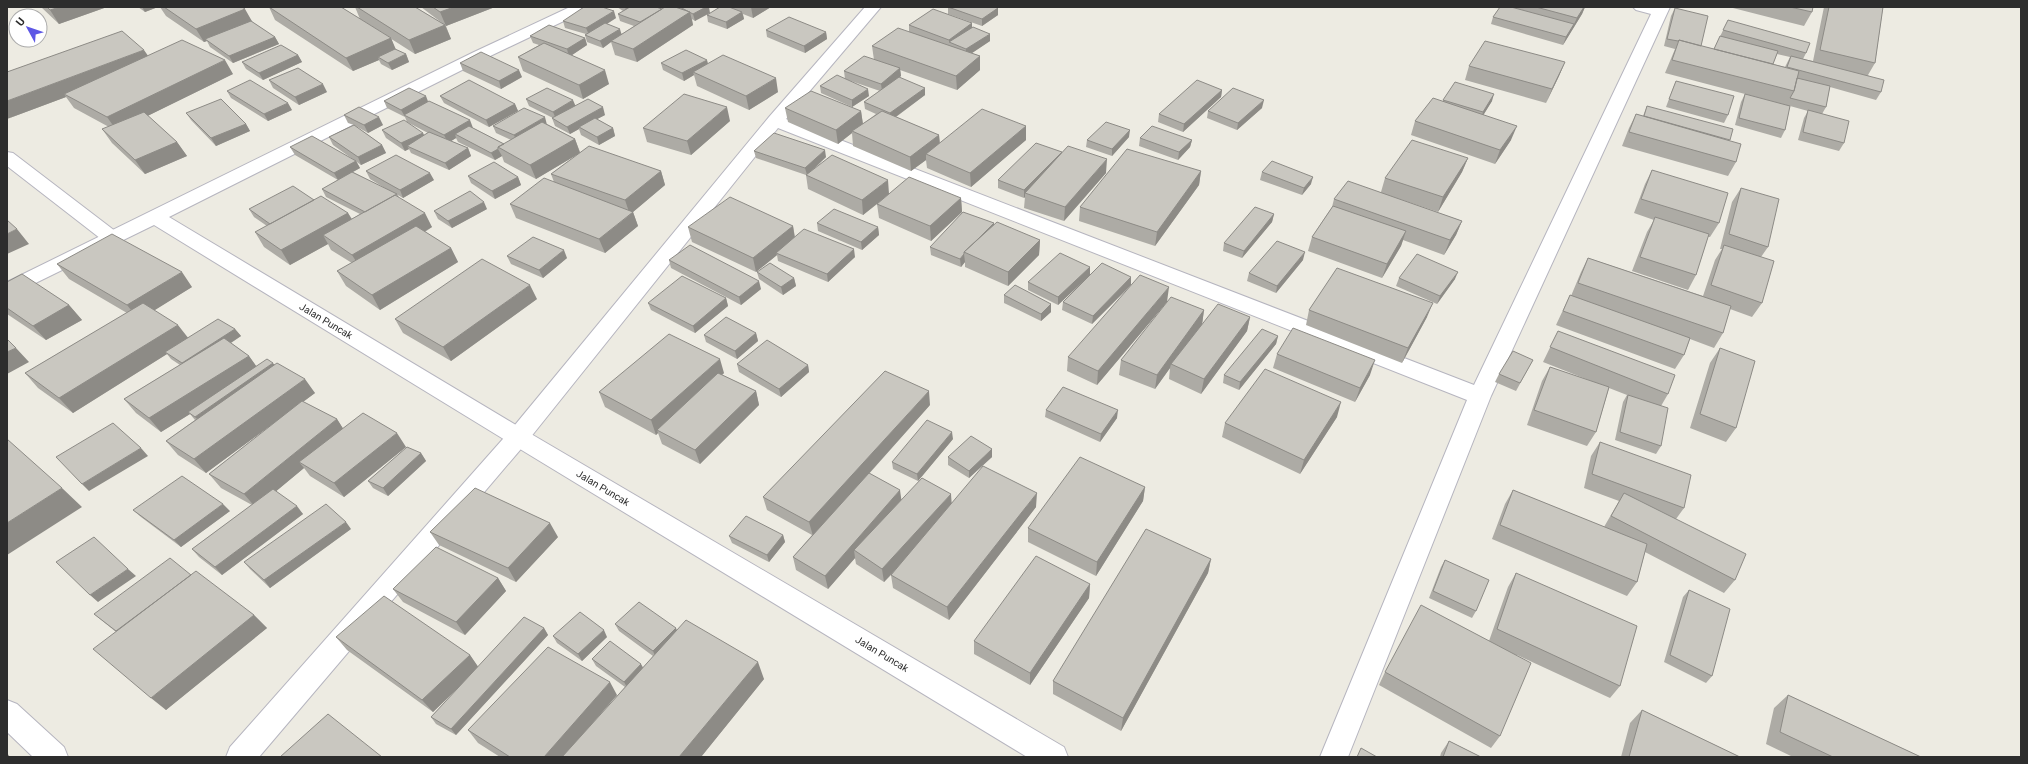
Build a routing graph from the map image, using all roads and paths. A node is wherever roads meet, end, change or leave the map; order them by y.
1 (582, 7) edge
2 (873, 7) edge
3 (1654, 9) edge
4 (775, 121) junction
5 (7, 157) edge
6 (155, 217) junction
7 (112, 238) junction
8 (7, 290) edge
9 (1480, 396) junction
10 (518, 437) junction
11 (7, 713) edge
12 (54, 757) edge
13 (240, 757) edge
14 (1054, 757) edge
15 (1334, 757) edge

1 - 6 street
2 - 4 street
3 - 9 street
4 - 9 street
4 - 10 street
5 - 7 street
6 - 7 street
6 - 10 street, Jalan Puncak
7 - 8 street
9 - 15 street
10 - 13 street
10 - 14 street, Jalan Puncak
11 - 12 street

